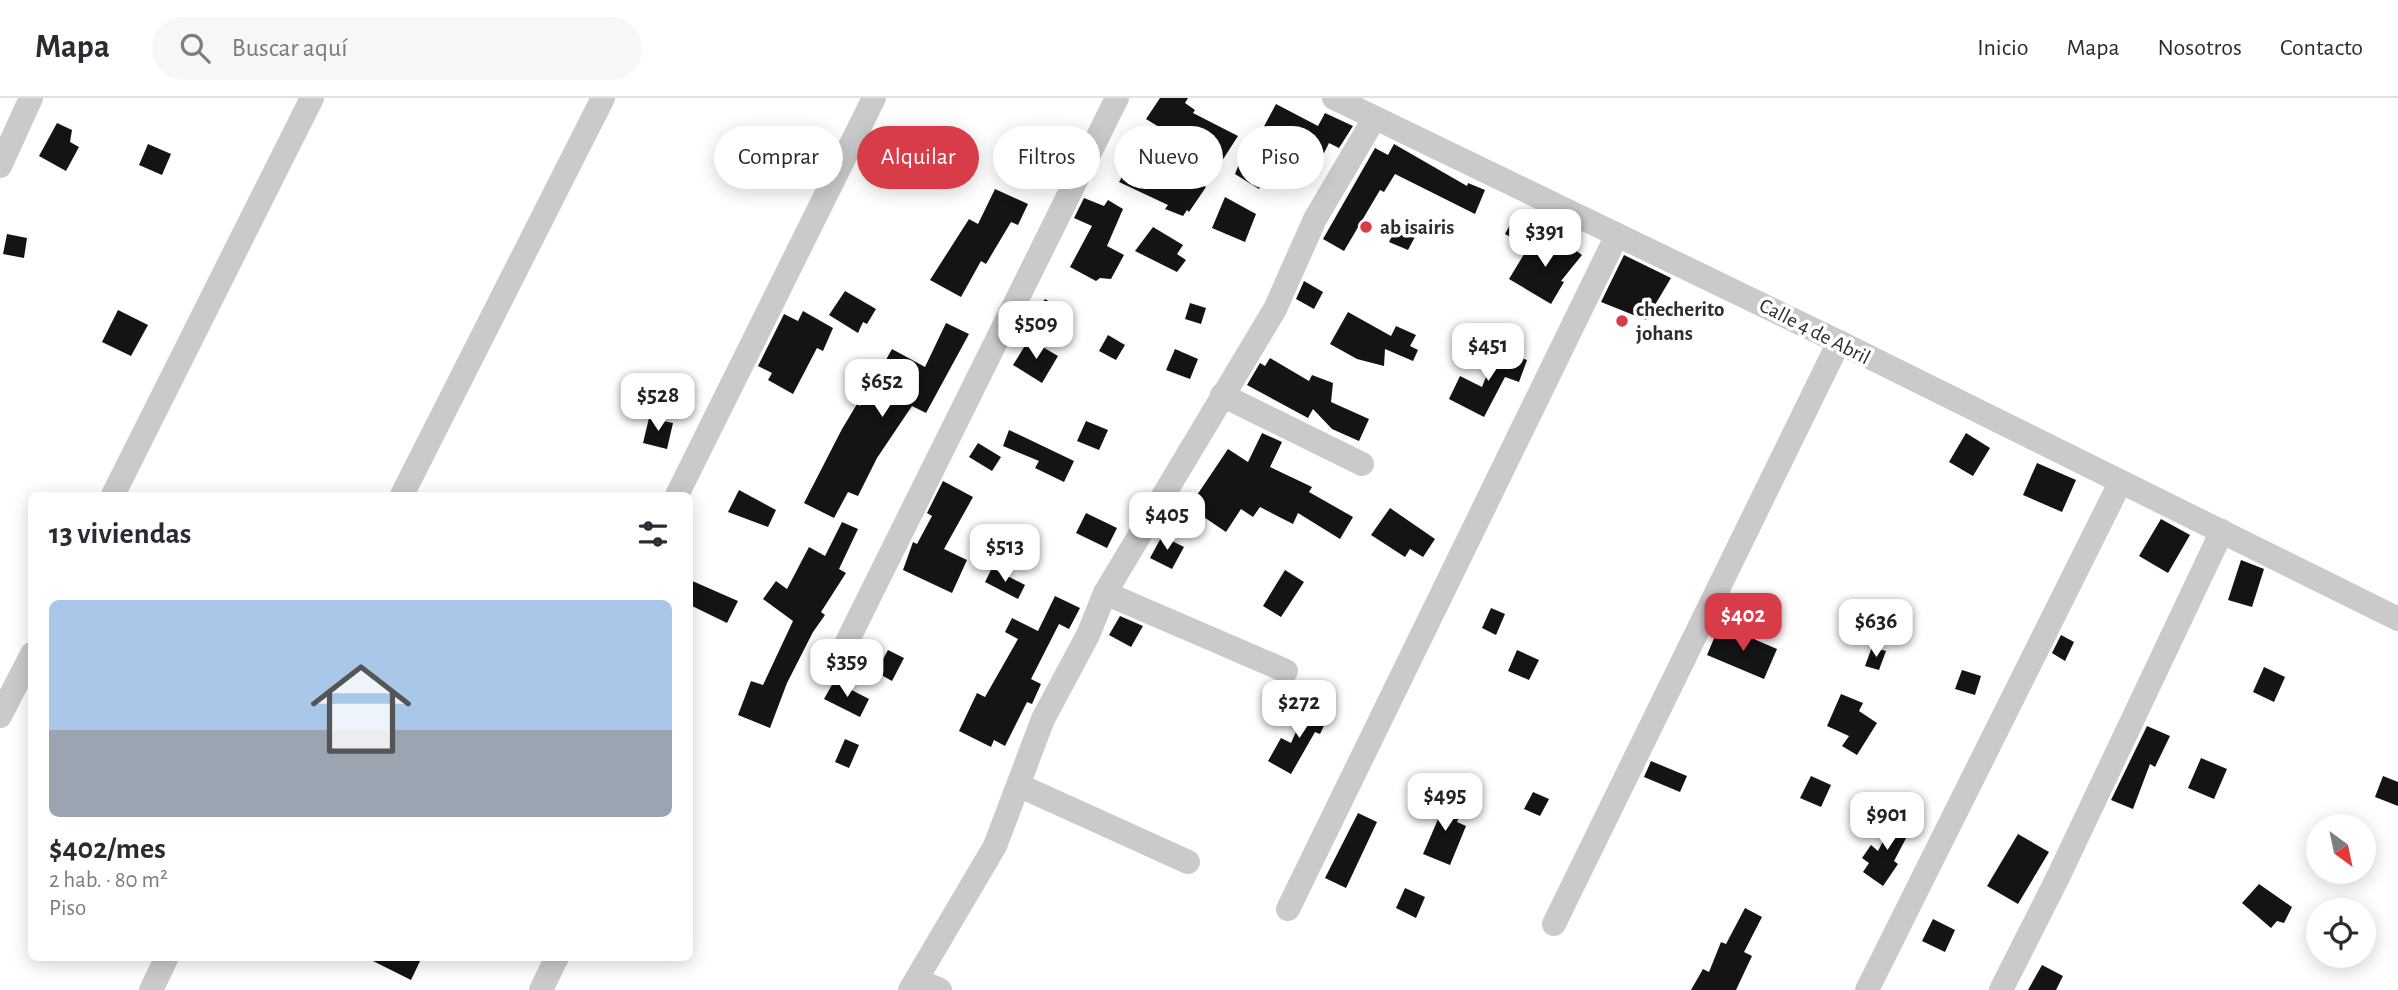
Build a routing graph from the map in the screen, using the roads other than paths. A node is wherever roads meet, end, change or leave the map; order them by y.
1 (31, 98) edge
2 (312, 98) edge
3 (603, 98) edge
4 (874, 98) edge
5 (1116, 98) edge
6 (1334, 98) edge
7 (1374, 119) junction
8 (0, 166) edge
9 (1617, 234) junction
10 (1839, 342) junction
11 (1222, 394) junction
12 (1362, 464) dead end
13 (2120, 483) junction
14 (115, 492) edge
15 (404, 492) edge
16 (678, 492) edge
17 (2221, 531) junction
18 (1105, 593) junction
19 (2398, 619) edge
20 (28, 662) edge
21 (834, 668) dead end
22 (1286, 671) dead end
23 (0, 716) edge
24 (1018, 785) junction
25 (1188, 862) dead end
26 (1288, 909) dead end
27 (1555, 924) dead end
28 (165, 961) edge
29 (555, 961) edge
30 (914, 985) edge
31 (151, 990) edge
32 (541, 990) edge
33 (940, 990) edge
34 (1867, 990) edge
35 (2001, 990) edge

1 - 8 street
2 - 14 street
3 - 15 street
4 - 16 street
5 - 21 street
6 - 7 street, Calle 4 de Abril
7 - 9 street, Calle 4 de Abril
7 - 11 street
9 - 10 street, Calle 4 de Abril
9 - 26 street
10 - 13 street, Calle 4 de Abril
10 - 27 street
11 - 12 street
11 - 18 street
13 - 17 street, Calle 4 de Abril
13 - 34 street
17 - 19 street, Calle 4 de Abril
17 - 35 street
18 - 22 street
18 - 24 street
20 - 23 street
24 - 25 street
24 - 30 street
28 - 31 street
29 - 32 street
30 - 33 street

